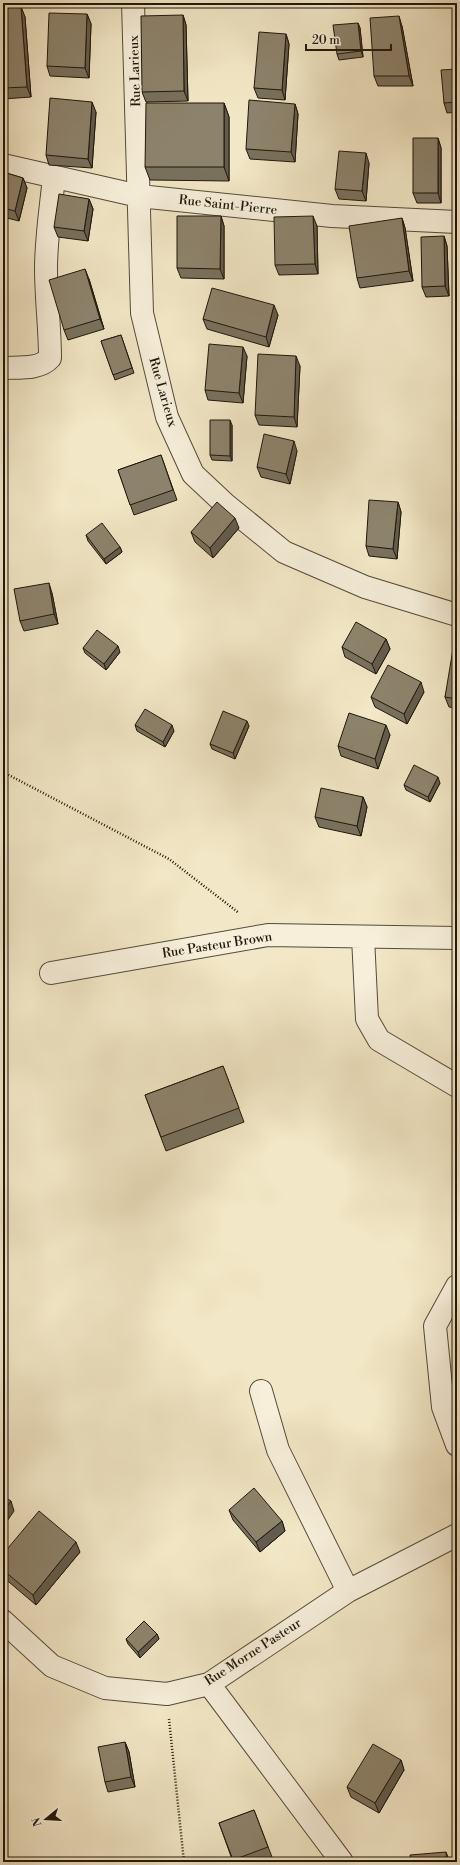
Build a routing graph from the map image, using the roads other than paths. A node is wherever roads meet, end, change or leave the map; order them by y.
1 (133, 3) edge
2 (3, 165) edge
3 (54, 176) junction
4 (139, 196) junction
5 (457, 222) edge
6 (3, 368) edge
7 (457, 615) edge
8 (363, 937) junction
9 (457, 938) edge
10 (51, 973) dead end
11 (457, 1086) edge
12 (457, 1286) edge
13 (261, 1391) dead end
14 (457, 1445) edge
15 (457, 1535) edge
16 (348, 1591) junction
17 (3, 1621) edge
18 (209, 1684) junction
19 (342, 1862) edge

1 - 4 street, Rue Larieux
2 - 3 street, Rue Saint-Pierre
3 - 4 street, Rue Saint-Pierre
3 - 6 street
4 - 5 street, Rue Saint-Pierre
4 - 7 street, Rue Larieux
8 - 9 street, Rue Pasteur Brown
8 - 10 street, Rue Pasteur Brown
8 - 11 street
12 - 14 street
13 - 16 street
15 - 16 street, Rue Morne Pasteur
16 - 18 street, Rue Morne Pasteur
17 - 18 street, Rue Morne Pasteur
18 - 19 street

